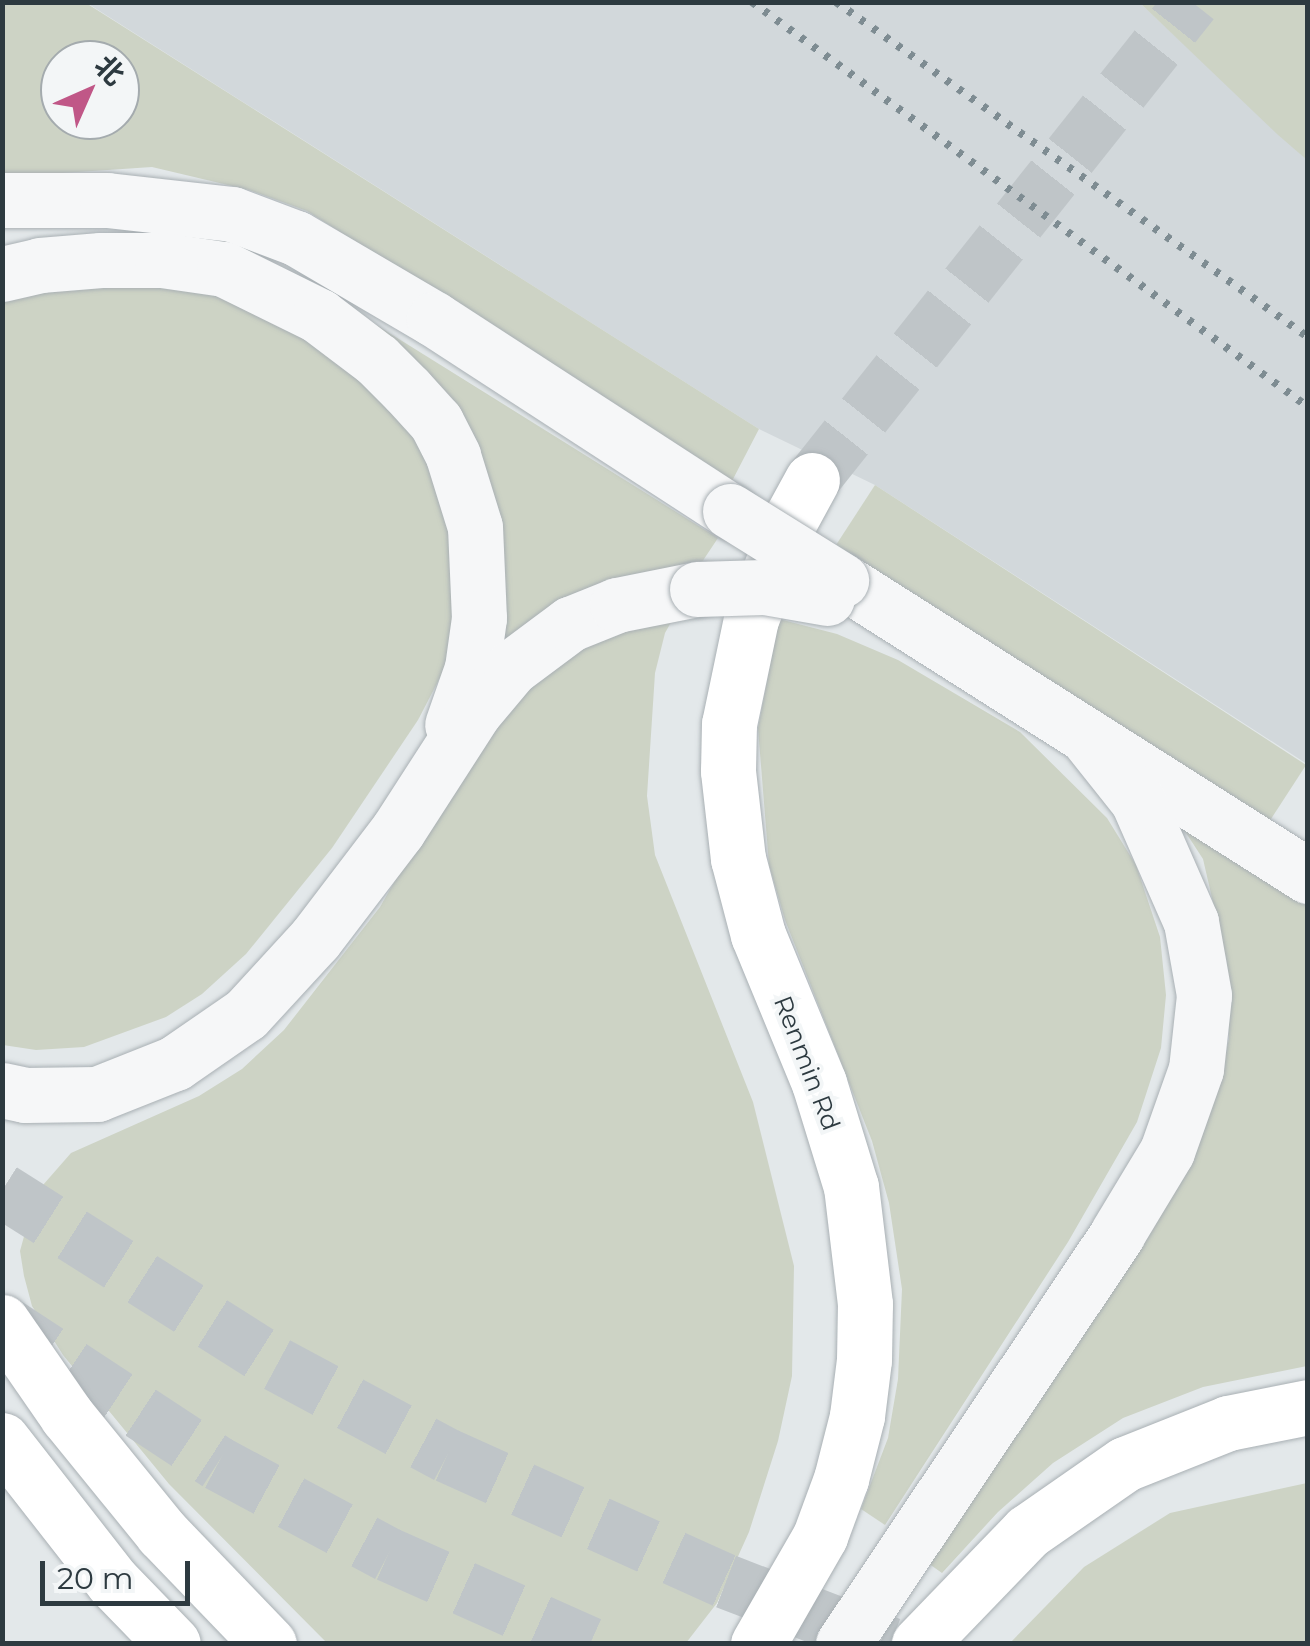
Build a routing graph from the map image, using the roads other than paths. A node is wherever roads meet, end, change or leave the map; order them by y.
1 (2, 200) edge
2 (2, 274) edge
3 (812, 480) tunnel mouth
4 (834, 589) junction
5 (1088, 738) junction
6 (440, 761) junction
7 (1308, 876) edge
8 (2, 1090) edge
9 (2, 1322) edge
10 (1308, 1408) edge
11 (2, 1440) edge
12 (174, 1644) edge
13 (269, 1644) edge
14 (758, 1644) edge
15 (844, 1644) edge
16 (919, 1644) edge

1 - 4 street, bridge
2 - 6 street
3 - 14 main road, Renmin Rd
4 - 5 street
4 - 6 street, bridge
5 - 7 street
5 - 15 street
6 - 8 street
9 - 13 main road
10 - 16 main road
11 - 12 main road

